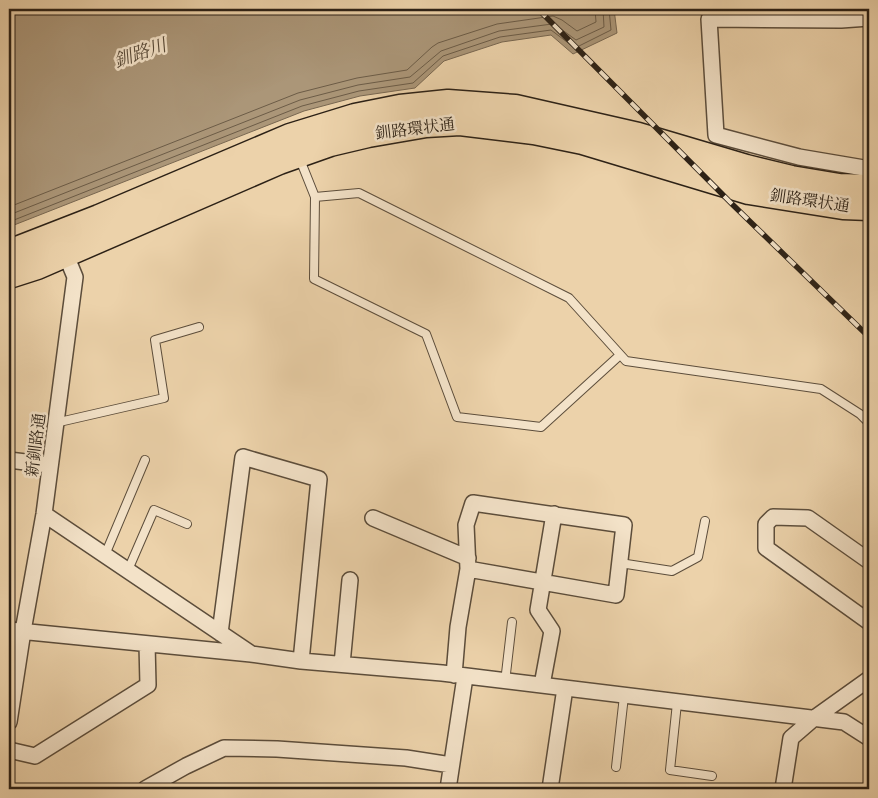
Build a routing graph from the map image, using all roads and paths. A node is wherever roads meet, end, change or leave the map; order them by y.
1 (869, 18) edge
2 (294, 145) junction
3 (869, 173) edge
4 (869, 188) edge
5 (315, 197) junction
6 (869, 207) edge
7 (61, 244) junction
8 (9, 253) edge
9 (9, 275) edge
10 (199, 327) dead end
11 (620, 355) junction
12 (55, 423) junction
13 (869, 423) edge
14 (9, 460) edge
15 (145, 460) dead end
16 (50, 465) junction
17 (44, 514) junction
18 (554, 514) junction
19 (373, 518) dead end
20 (705, 521) dead end
21 (187, 524) dead end
22 (105, 555) junction
23 (869, 561) edge
24 (620, 563) junction
25 (468, 564) junction
26 (128, 570) junction
27 (350, 580) dead end
28 (543, 582) junction
29 (512, 622) dead end
30 (869, 622) edge
31 (16, 630) edge
32 (220, 633) junction
33 (147, 644) junction
34 (251, 654) junction
35 (301, 660) junction
36 (342, 664) junction
37 (460, 676) junction
38 (869, 679) edge
39 (505, 682) junction
40 (542, 686) junction
41 (565, 688) junction
42 (624, 696) junction
43 (678, 702) junction
44 (813, 718) junction
45 (9, 722) edge
46 (869, 738) edge
47 (9, 750) edge
48 (451, 765) junction
49 (616, 767) dead end
50 (712, 776) dead end
51 (145, 789) edge
52 (448, 789) edge
53 (550, 789) edge
54 (783, 789) edge

1 - 3 street
2 - 4 highway, 釧路環状通
2 - 5 lane
2 - 6 highway, 釧路環状通
2 - 7 highway, 釧路環状通
5 - 11 lane
5 - 11 lane
7 - 8 highway, 釧路環状通
7 - 9 highway, 釧路環状通
7 - 12 street, 新釧路通
10 - 12 lane
11 - 13 lane
12 - 16 street, 新釧路通
14 - 16 street
15 - 22 lane
16 - 17 street, 新釧路通
17 - 22 street
17 - 31 street, 新釧路通
18 - 24 street
18 - 25 street
18 - 28 street
19 - 25 street
20 - 24 lane
21 - 26 lane
22 - 26 street
23 - 30 street
24 - 28 street
25 - 28 street
25 - 37 street
26 - 32 street
27 - 36 street
28 - 40 street
29 - 39 lane
31 - 33 street
31 - 45 street, 新釧路通
32 - 34 street
32 - 35 street
33 - 34 street
33 - 47 street
34 - 35 street
35 - 36 street
36 - 37 street
37 - 39 street
37 - 48 street
38 - 44 street
39 - 40 street
40 - 41 street
41 - 42 street
41 - 53 street
42 - 43 street
42 - 49 lane
43 - 44 street
43 - 50 lane
44 - 46 street
44 - 54 street
48 - 51 street
48 - 52 street

